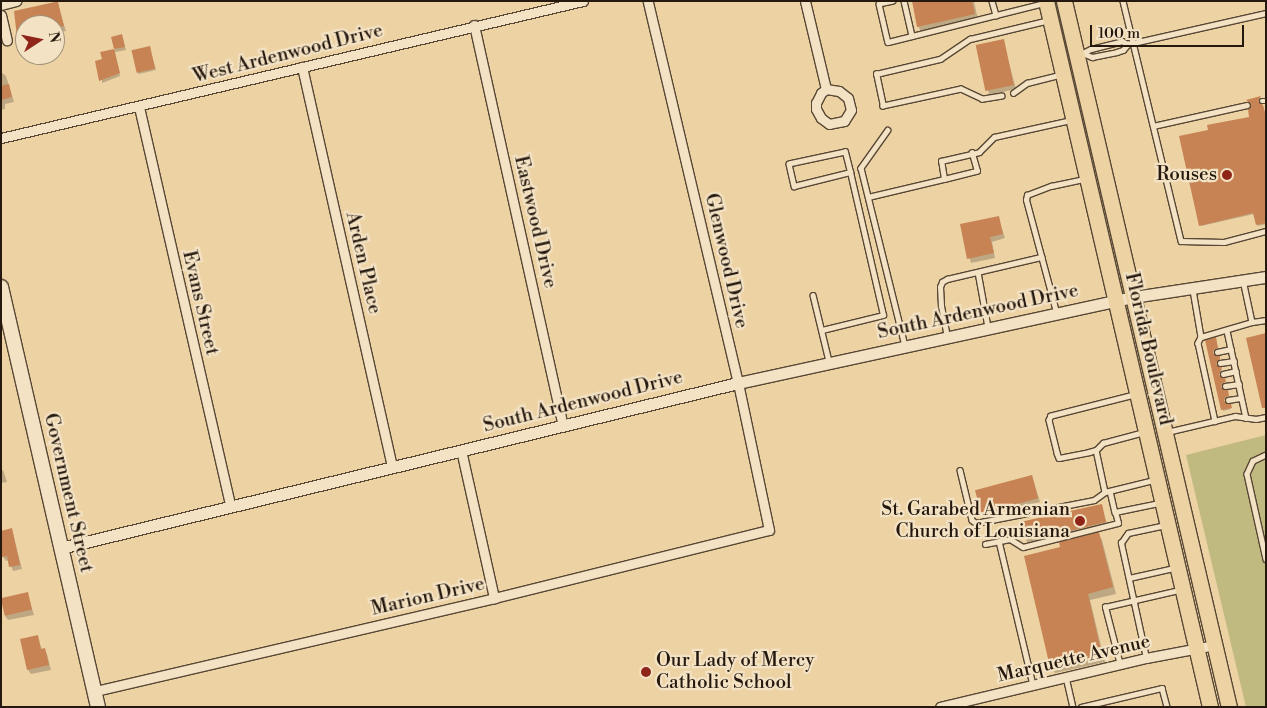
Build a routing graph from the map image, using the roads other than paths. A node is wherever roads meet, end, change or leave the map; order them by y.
1 (16, 1) edge
2 (583, 1) edge
3 (648, 1) edge
4 (805, 1) edge
5 (893, 1) edge
6 (904, 1) edge
7 (992, 1) edge
8 (1064, 1) edge
9 (1123, 1) edge
10 (1046, 2) edge
11 (1, 5) edge
12 (1266, 13) edge
13 (1, 15) edge
14 (996, 15) junction
15 (1050, 20) junction
16 (474, 25) junction
17 (912, 36) junction
18 (7, 40) dead end
19 (1130, 44) junction
20 (1081, 55) junction
21 (302, 67) junction
22 (1081, 71) junction
23 (1062, 75) junction
24 (826, 89) dead end
25 (1013, 93) dead end
26 (1002, 96) dead end
27 (1247, 105) dead end
28 (139, 107) junction
29 (1073, 120) junction
30 (1153, 126) junction
31 (888, 130) dead end
32 (1, 138) edge
33 (972, 153) junction
34 (850, 172) junction
35 (1087, 178) junction
36 (944, 179) junction
37 (868, 197) junction
38 (1266, 231) edge
39 (1041, 257) junction
40 (978, 272) junction
41 (1266, 277) edge
42 (1243, 280) junction
43 (1, 287) edge
44 (1193, 288) junction
45 (813, 295) dead end
46 (1133, 297) junction
47 (1115, 300) junction
48 (1056, 312) junction
49 (1266, 320) edge
50 (1252, 322) junction
51 (988, 327) junction
52 (822, 330) junction
53 (1227, 330) junction
54 (947, 336) junction
55 (1202, 337) junction
56 (905, 346) junction
57 (1231, 349) junction
58 (1217, 352) dead end
59 (1207, 354) dead end
60 (1200, 356) junction
61 (1234, 361) junction
62 (830, 362) junction
63 (1220, 363) dead end
64 (1210, 365) dead end
65 (1203, 366) junction
66 (1236, 371) junction
67 (1223, 374) dead end
68 (1213, 377) dead end
69 (1206, 378) junction
70 (738, 383) junction
71 (1239, 384) junction
72 (1225, 386) dead end
73 (1215, 389) dead end
74 (1208, 390) junction
75 (1137, 394) junction
76 (1241, 398) junction
77 (1228, 400) dead end
78 (1218, 402) dead end
79 (1211, 404) junction
80 (1266, 417) edge
81 (1246, 418) junction
82 (1215, 421) junction
83 (563, 425) junction
84 (1147, 432) junction
85 (1166, 433) junction
86 (461, 450) junction
87 (1096, 450) junction
88 (1266, 455) edge
89 (392, 465) junction
90 (960, 470) dead end
91 (1158, 480) junction
92 (1108, 492) junction
93 (1163, 502) junction
94 (230, 506) junction
95 (1115, 512) junction
96 (1168, 524) junction
97 (769, 530) joint
98 (999, 541) junction
99 (985, 544) dead end
100 (61, 548) junction
101 (1266, 559) edge
102 (1178, 567) junction
103 (1129, 578) junction
104 (1183, 590) junction
105 (494, 598) junction
106 (1134, 600) junction
107 (1215, 645) junction
108 (1197, 648) junction
109 (1146, 658) junction
110 (1120, 665) junction
111 (1066, 677) junction
112 (1033, 685) junction
113 (95, 691) junction
114 (98, 707) edge
115 (940, 707) edge
116 (1073, 707) edge
117 (1080, 707) edge
118 (1167, 707) edge
119 (1210, 707) edge
120 (1229, 707) edge

1 - 11 street
2 - 16 street, West Ardenwood Drive
3 - 70 street, Glenwood Drive
4 - 24 street
5 - 17 lane
6 - 17 lane
7 - 14 lane
8 - 20 main road, Florida Boulevard
9 - 19 lane
10 - 14 lane
10 - 15 main road, Florida Boulevard
12 - 19 lane
13 - 18 street
14 - 17 lane
15 - 23 main road, Florida Boulevard
15 - 26 lane
16 - 21 street, West Ardenwood Drive
16 - 83 street, Eastwood Drive
19 - 20 lane
19 - 20 lane
19 - 30 lane
20 - 22 main road, Florida Boulevard
21 - 28 street, West Ardenwood Drive
21 - 89 street, Arden Place
22 - 23 main road
22 - 46 main road, Florida Boulevard
23 - 25 lane
23 - 29 main road, Florida Boulevard
27 - 30 lane
28 - 32 street, West Ardenwood Drive
28 - 94 street, Evans Street
29 - 33 lane
29 - 35 main road, Florida Boulevard
30 - 38 lane
31 - 37 lane
33 - 36 lane
33 - 36 lane
34 - 34 lane
34 - 52 lane
35 - 39 lane
35 - 47 main road, Florida Boulevard
36 - 37 lane
37 - 56 lane
39 - 40 lane
39 - 48 lane
40 - 51 lane
40 - 54 lane
41 - 42 street, South Ardenwood Drive
42 - 44 street, South Ardenwood Drive
42 - 50 lane
43 - 100 main road, Government Street
44 - 46 street, South Ardenwood Drive
44 - 55 lane
45 - 52 lane
46 - 47 street, South Ardenwood Drive
46 - 85 main road, Florida Boulevard
47 - 48 street, South Ardenwood Drive
47 - 75 main road, Florida Boulevard
48 - 51 street, South Ardenwood Drive
49 - 50 lane
50 - 53 lane
51 - 54 street, South Ardenwood Drive
52 - 62 lane
53 - 55 lane
53 - 57 lane
54 - 56 street, South Ardenwood Drive
55 - 60 lane
56 - 62 street, South Ardenwood Drive
57 - 58 lane
57 - 61 lane
59 - 60 lane
60 - 65 lane
61 - 63 lane
61 - 66 lane
62 - 70 street, South Ardenwood Drive
64 - 65 lane
65 - 69 lane
66 - 67 lane
66 - 71 lane
68 - 69 lane
69 - 74 lane
70 - 83 street, South Ardenwood Drive
70 - 97 street, Glenwood Drive
71 - 72 lane
71 - 76 lane
73 - 74 lane
74 - 79 lane
75 - 84 main road, Florida Boulevard
75 - 87 lane
76 - 77 lane
76 - 81 lane
78 - 79 lane
79 - 82 lane
80 - 81 lane
81 - 82 lane
82 - 85 lane
83 - 86 street, South Ardenwood Drive
84 - 87 lane
84 - 91 main road, Florida Boulevard
85 - 107 main road, Florida Boulevard
86 - 89 street, South Ardenwood Drive
86 - 105 street
87 - 92 lane
88 - 101 lane
89 - 94 street, South Ardenwood Drive
90 - 92 lane
91 - 92 lane
91 - 93 main road, Florida Boulevard
92 - 95 lane
93 - 95 lane
93 - 96 main road, Florida Boulevard
94 - 100 street, South Ardenwood Drive
95 - 98 lane
96 - 102 main road, Florida Boulevard
96 - 103 lane
97 - 105 street, Marion Drive
98 - 99 lane
98 - 112 lane
100 - 113 main road, Government Street
102 - 103 lane
102 - 104 main road, Florida Boulevard
103 - 106 lane
104 - 106 lane
104 - 108 main road, Florida Boulevard
105 - 113 street, Marion Drive
106 - 109 lane
106 - 110 lane
107 - 108 street, Marquette Avenue
107 - 120 main road, Florida Boulevard
108 - 109 street, Marquette Avenue
108 - 119 main road, Florida Boulevard
109 - 110 street, Marquette Avenue
110 - 111 street, Marquette Avenue
111 - 112 street, Marquette Avenue
111 - 116 lane
112 - 115 street, Marquette Avenue
113 - 114 main road, Government Street
117 - 118 lane

